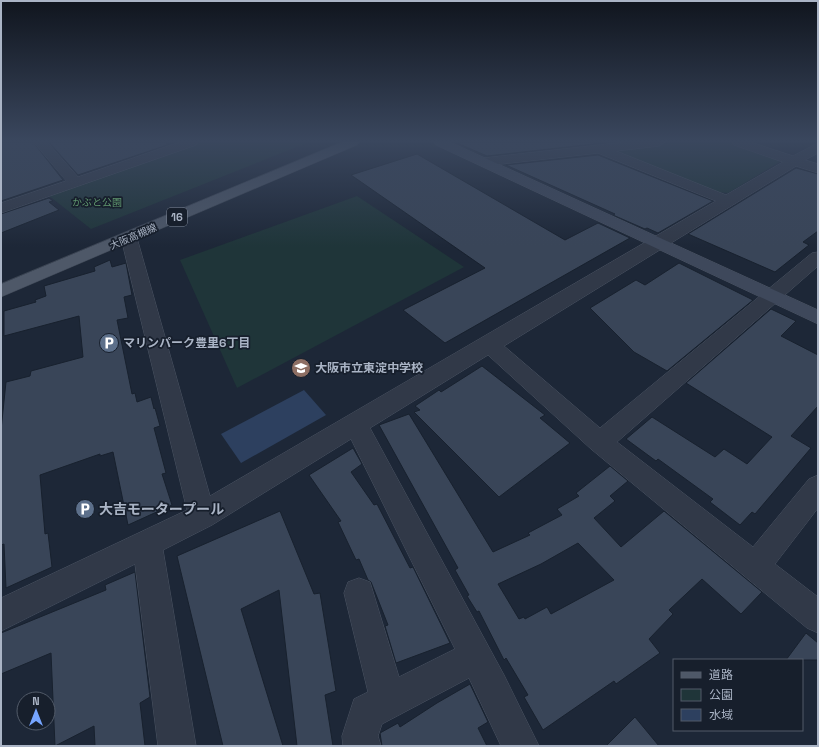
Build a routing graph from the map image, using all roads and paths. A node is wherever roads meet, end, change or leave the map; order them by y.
1 (71, 177) edge
2 (90, 177) edge
3 (246, 177) edge
4 (272, 177) edge
5 (516, 177) edge
6 (668, 177) edge
7 (769, 177) edge
8 (75, 182) junction
9 (728, 201) junction
10 (1, 208) edge
11 (129, 238) junction
12 (656, 243) junction
13 (818, 257) edge
14 (1, 279) edge
15 (1, 291) edge
16 (770, 296) junction
17 (818, 318) edge
18 (490, 345) junction
19 (356, 425) junction
20 (600, 442) junction
21 (818, 488) edge
22 (202, 516) junction
23 (147, 543) junction
24 (755, 567) junction
25 (359, 593) dead end
26 (1, 614) edge
27 (818, 617) edge
28 (476, 656) junction
29 (388, 701) junction
30 (177, 746) edge
31 (362, 746) edge
32 (520, 746) edge

1 - 8 street
2 - 8 street
3 - 14 main road, 大阪高槻線 / 16
4 - 11 main road, 大阪高槻線 / 16
5 - 12 street
6 - 9 street
7 - 9 street
8 - 10 street
9 - 12 street
11 - 15 main road, 大阪高槻線 / 16
11 - 22 street
12 - 16 street
12 - 18 street
13 - 16 street
16 - 17 street
16 - 20 street
18 - 19 street
18 - 20 street
19 - 22 street
19 - 28 street
20 - 24 street
21 - 24 street
22 - 23 street
23 - 26 street
23 - 30 street
24 - 27 street
25 - 29 street
28 - 29 street
28 - 32 street
29 - 31 street

